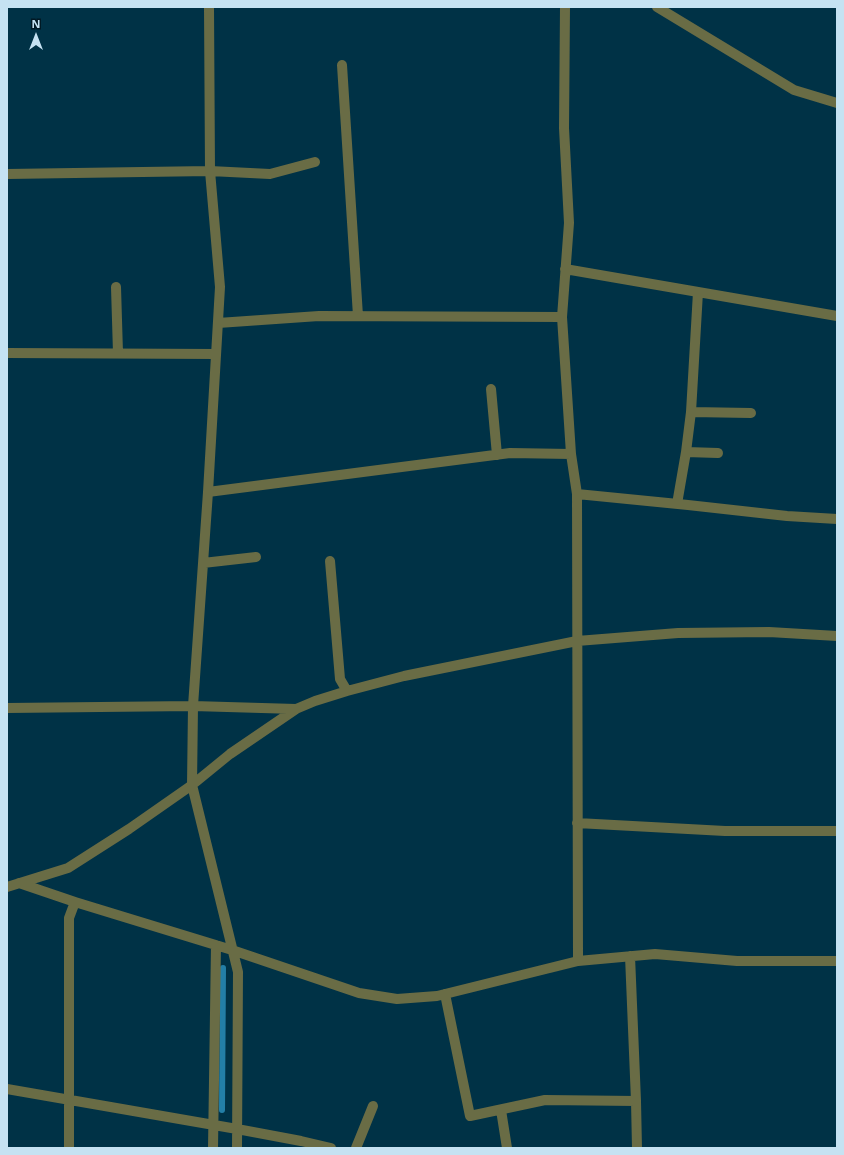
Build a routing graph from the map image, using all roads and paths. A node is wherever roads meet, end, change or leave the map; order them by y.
1 (209, 7) edge
2 (565, 7) edge
3 (657, 7) edge
4 (342, 65) dead end
5 (837, 103) edge
6 (315, 162) dead end
7 (210, 171) junction
8 (7, 174) edge
9 (565, 269) junction
10 (116, 286) dead end
11 (698, 292) junction
12 (358, 316) junction
13 (837, 316) edge
14 (562, 317) junction
15 (218, 323) junction
16 (7, 353) edge
17 (118, 353) junction
18 (216, 354) junction
19 (491, 389) dead end
20 (690, 412) junction
21 (751, 413) dead end
22 (686, 452) junction
23 (718, 453) dead end
24 (571, 454) junction
25 (497, 455) junction
26 (208, 492) junction
27 (577, 494) junction
28 (677, 504) junction
29 (837, 519) edge
30 (256, 557) dead end
31 (330, 561) dead end
32 (203, 563) junction
33 (837, 636) edge
34 (577, 641) junction
35 (347, 691) junction
36 (193, 706) junction
37 (7, 708) edge
38 (296, 709) junction
39 (192, 785) junction
40 (577, 823) junction
41 (837, 831) edge
42 (19, 883) junction
43 (7, 887) edge
44 (75, 902) junction
45 (216, 945) junction
46 (232, 950) junction
47 (630, 956) junction
48 (578, 960) junction
49 (837, 960) edge
50 (445, 994) junction
51 (7, 1089) edge
52 (69, 1100) junction
53 (636, 1101) junction
54 (373, 1106) dead end
55 (502, 1110) junction
56 (213, 1125) junction
57 (237, 1129) junction
58 (69, 1148) edge
59 (213, 1148) edge
60 (237, 1148) edge
61 (331, 1148) edge
62 (356, 1148) edge
63 (507, 1148) edge
64 (637, 1148) edge

1 - 7 street
2 - 9 street
3 - 5 street
4 - 12 street
6 - 7 street
7 - 8 street
7 - 15 street
9 - 11 street
9 - 14 street
10 - 17 street
11 - 13 street
11 - 20 street
12 - 14 street
12 - 15 street
14 - 24 street
15 - 18 street
16 - 17 street
17 - 18 street
18 - 26 street
19 - 25 street
20 - 21 street
20 - 22 street
22 - 23 street
22 - 28 street
24 - 25 street
24 - 27 street
25 - 26 street
26 - 32 street
27 - 28 street
27 - 34 street
28 - 29 street
30 - 32 street
31 - 35 street
32 - 36 street
33 - 34 street
34 - 35 street
34 - 40 street
35 - 38 street
36 - 37 street
36 - 38 street
36 - 39 street
38 - 39 street
39 - 42 street
39 - 46 street
40 - 41 street
40 - 48 street
42 - 43 street
42 - 44 street
44 - 45 street
44 - 52 street
45 - 46 street
45 - 56 street
46 - 50 street
46 - 57 street
47 - 48 street
47 - 49 street
47 - 53 street
48 - 50 street
50 - 55 street
51 - 52 street
52 - 56 street
52 - 58 street
53 - 55 street
53 - 64 street
54 - 62 street
55 - 63 street
56 - 57 street
56 - 59 street
57 - 60 street
57 - 61 street

